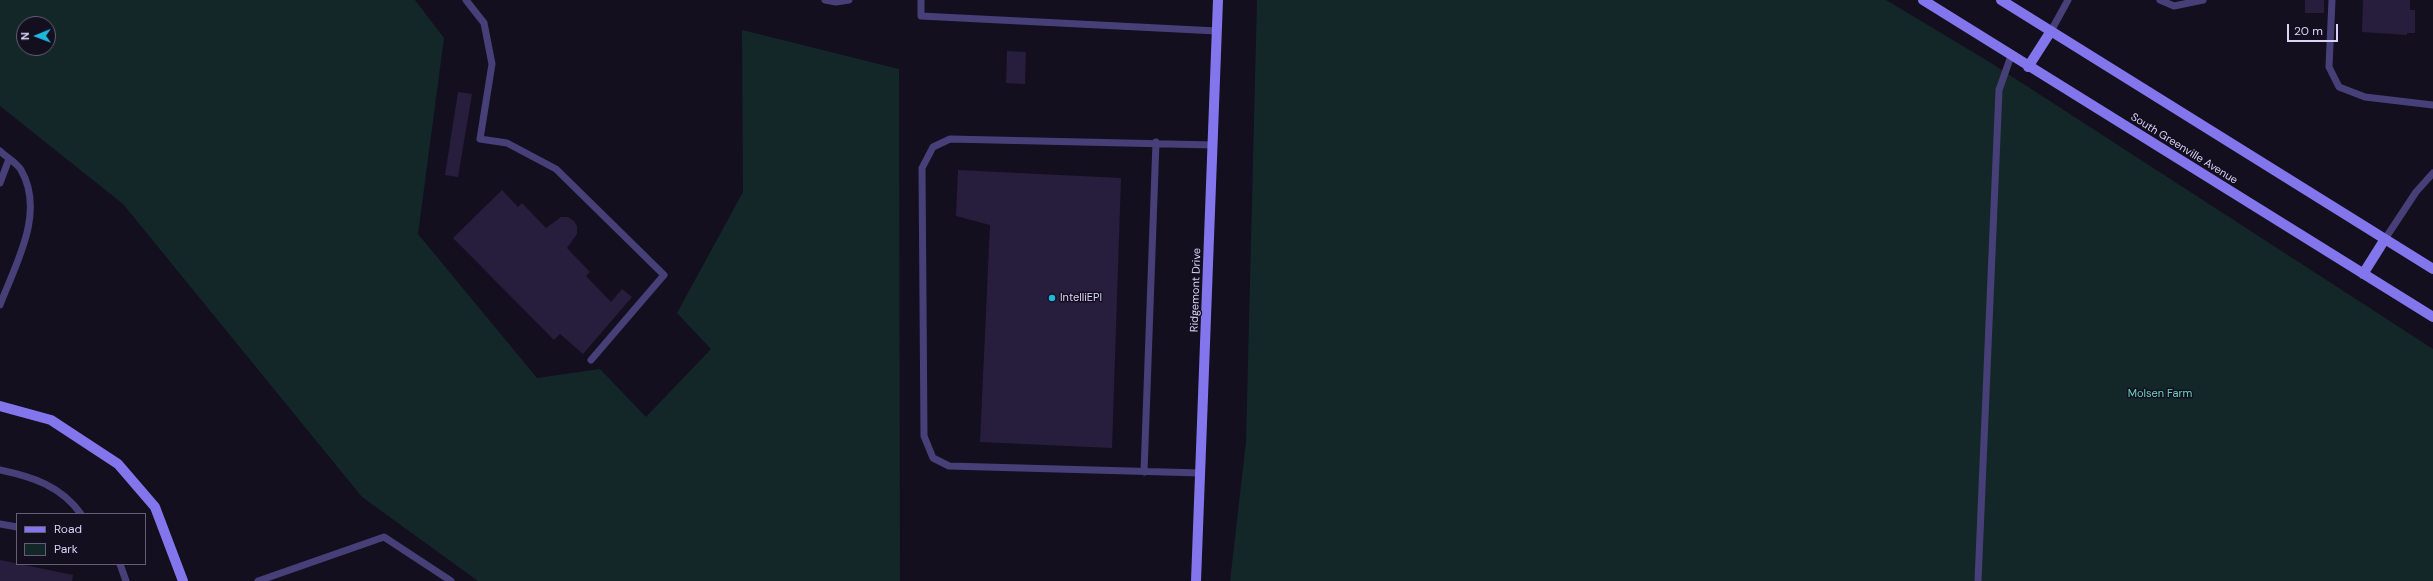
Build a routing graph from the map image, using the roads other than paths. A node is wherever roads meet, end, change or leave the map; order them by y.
1 (466, 0) edge
2 (825, 0) edge
3 (849, 0) edge
4 (922, 0) edge
5 (1218, 0) edge
6 (1923, 0) edge
7 (2001, 0) edge
8 (2068, 0) edge
9 (2160, 0) edge
10 (2203, 0) edge
11 (2332, 0) edge
12 (1216, 31) junction
13 (2051, 31) junction
14 (2010, 56) junction
15 (2028, 67) junction
16 (2433, 105) edge
17 (1156, 142) junction
18 (1212, 145) junction
19 (0, 151) edge
20 (9, 159) junction
21 (2433, 173) edge
22 (0, 183) edge
23 (2385, 239) junction
24 (2433, 269) edge
25 (2363, 274) junction
26 (0, 305) edge
27 (2433, 317) edge
28 (591, 360) dead end
29 (0, 406) edge
30 (0, 470) edge
31 (1144, 472) junction
32 (1201, 473) junction
33 (80, 513) edge
34 (0, 524) edge
35 (16, 527) edge
36 (120, 565) edge
37 (126, 581) edge
38 (184, 581) edge
39 (258, 581) edge
40 (451, 581) edge
41 (1196, 581) edge
42 (1978, 581) edge

1 - 28 lane
2 - 3 lane
4 - 12 lane
5 - 12 main road, Ridgemont Drive
6 - 14 main road, South Greenville Avenue
7 - 13 main road
8 - 13 lane
9 - 10 lane
11 - 16 lane
12 - 18 main road, Ridgemont Drive
13 - 15 main road
13 - 23 main road
14 - 15 main road, South Greenville Avenue
14 - 42 lane
15 - 25 main road, South Greenville Avenue
17 - 18 lane
17 - 31 lane
17 - 31 lane
18 - 32 main road, Ridgemont Drive
19 - 20 lane
20 - 22 lane
20 - 26 lane
21 - 23 lane
23 - 24 main road
23 - 25 main road
25 - 27 main road, South Greenville Avenue
29 - 38 main road
30 - 33 lane
31 - 32 lane
32 - 41 main road, Ridgemont Drive
34 - 35 lane
36 - 37 lane
39 - 40 lane

